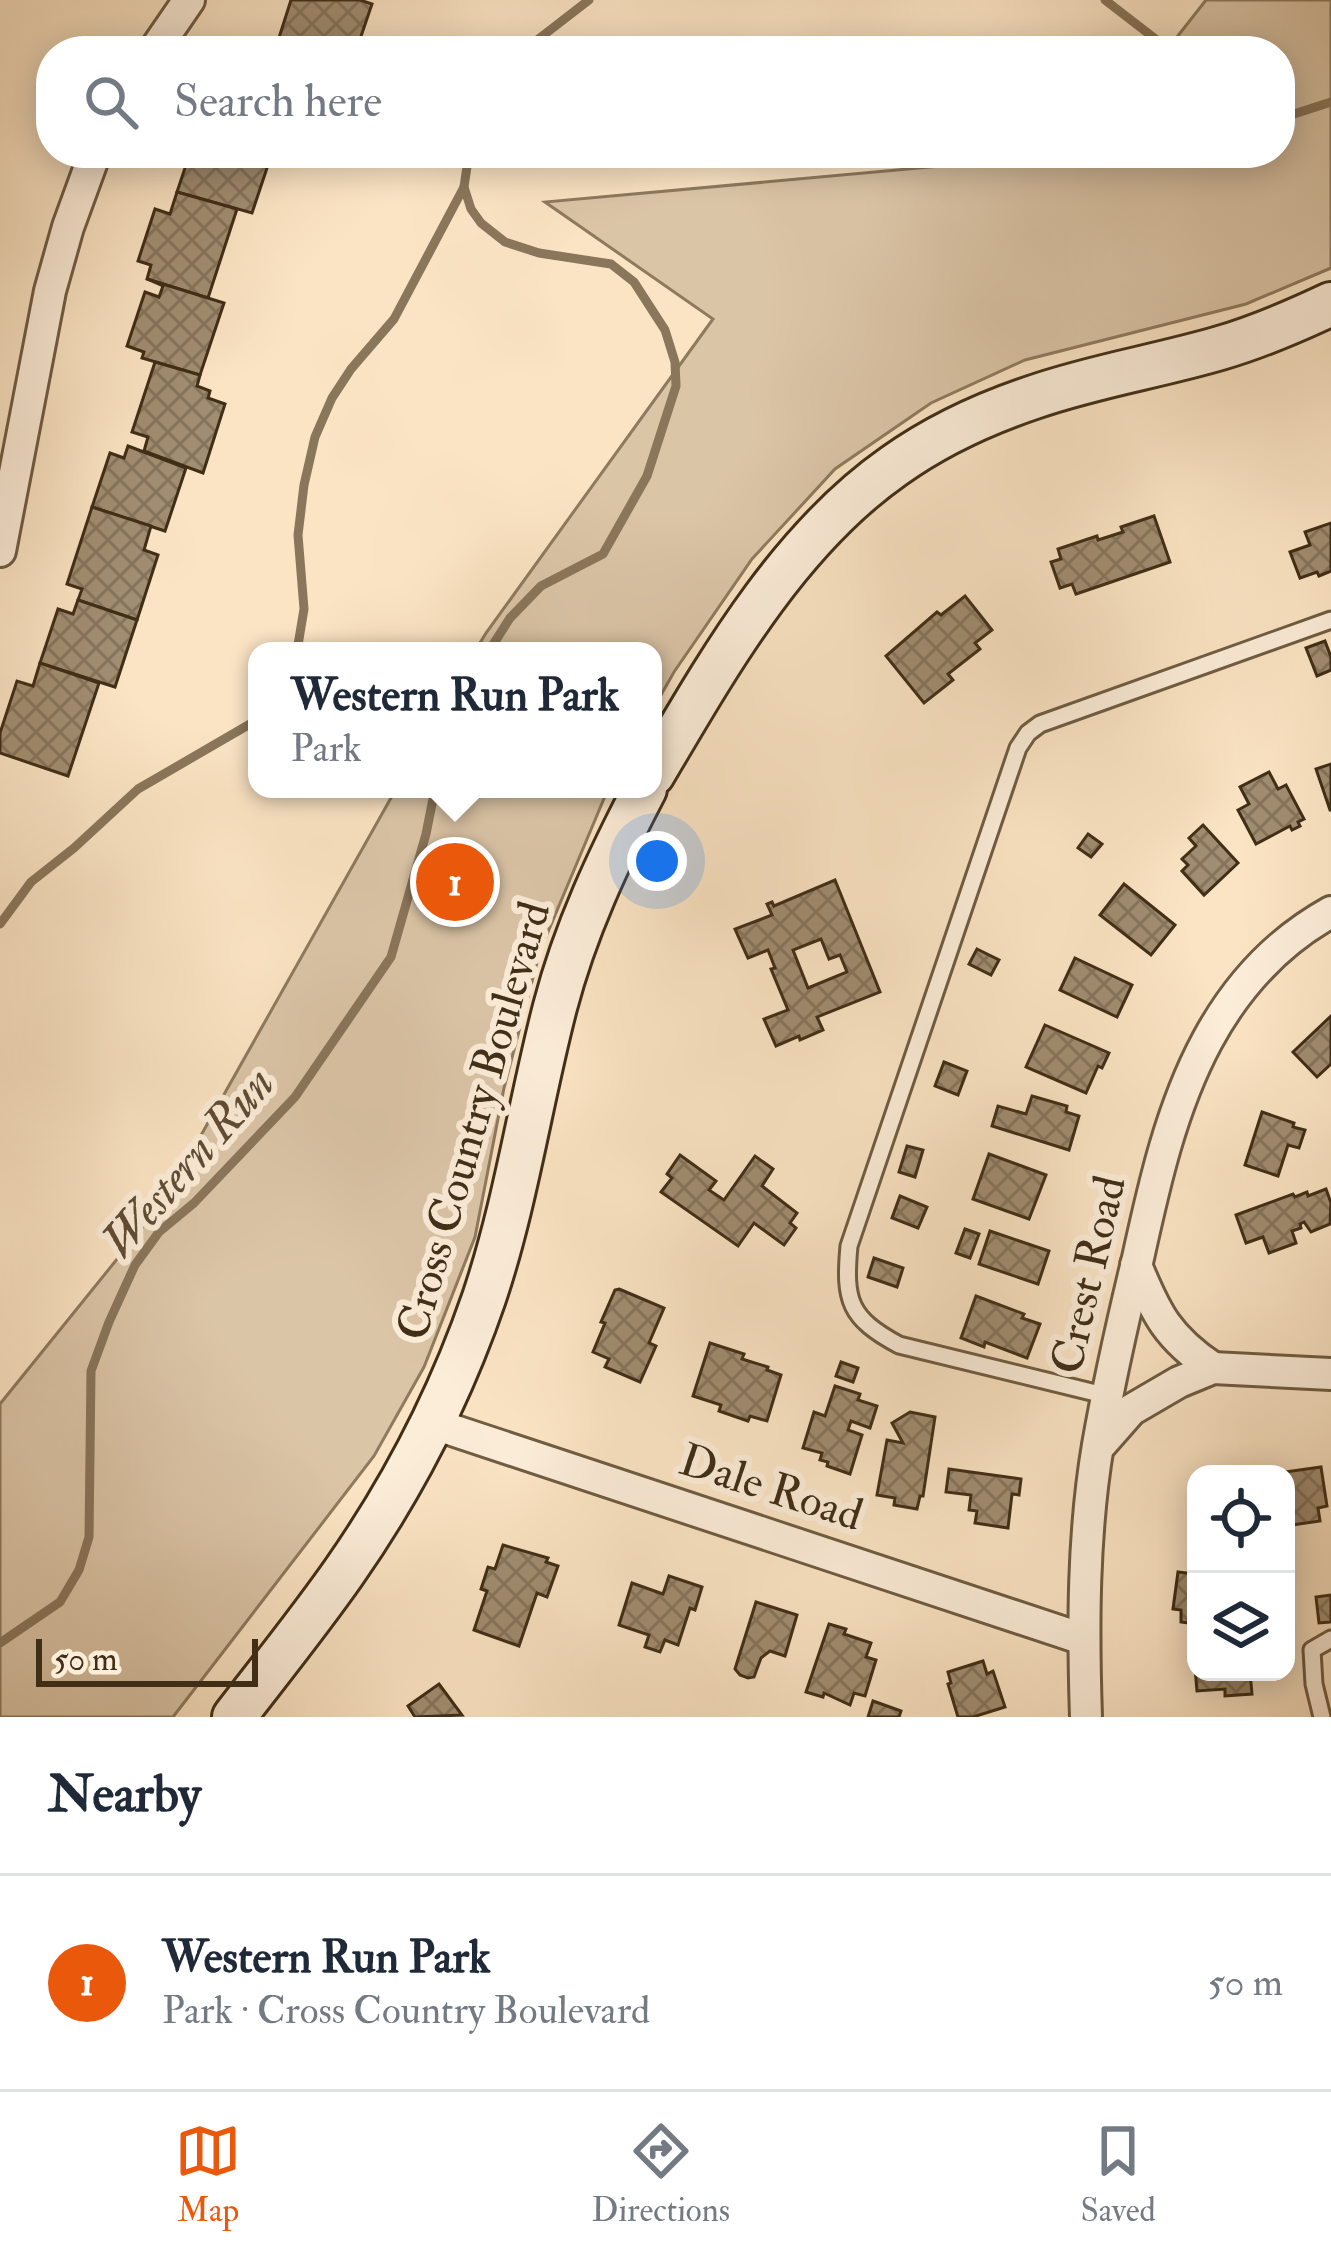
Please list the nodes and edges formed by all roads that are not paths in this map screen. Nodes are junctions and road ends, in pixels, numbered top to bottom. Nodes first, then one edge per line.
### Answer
1 (189, 0) edge
2 (164, 36) edge
3 (90, 168) edge
4 (1331, 304) edge
5 (0, 551) edge
6 (1331, 620) edge
7 (662, 759) edge
8 (640, 798) edge
9 (1331, 912) edge
10 (1136, 1265) junction
11 (1213, 1368) junction
12 (1331, 1374) edge
13 (1108, 1396) junction
14 (431, 1423) junction
15 (1098, 1447) junction
16 (1083, 1639) junction
17 (1331, 1639) edge
18 (234, 1717) edge
19 (1086, 1717) edge
20 (1322, 1717) edge

1 - 2 street
3 - 5 street
4 - 7 main road
6 - 13 lane
8 - 14 main road, Cross Country Boulevard
9 - 10 street, Crest Road
10 - 11 street
10 - 13 street, Crest Road
11 - 12 street
11 - 15 street
13 - 15 street, Crest Road
14 - 16 street, Dale Road
14 - 18 main road, Cross Country Boulevard
15 - 16 street, Crest Road
16 - 19 street, Crest Road
17 - 20 lane

